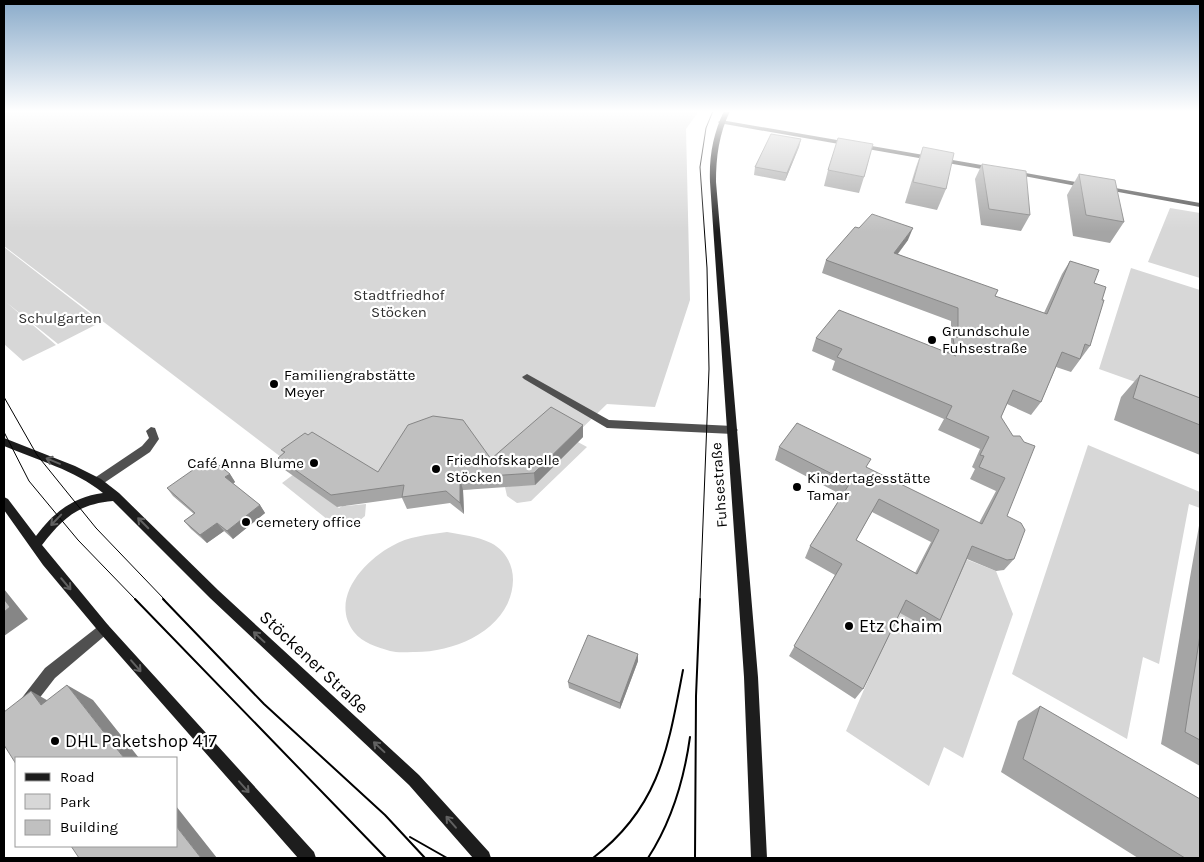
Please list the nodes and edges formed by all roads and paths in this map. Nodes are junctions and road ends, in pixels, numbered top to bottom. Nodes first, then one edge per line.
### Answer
1 (713, 151) edge
2 (891, 151) edge
3 (1000, 170) edge
4 (1010, 172) edge
5 (1200, 205) edge
6 (526, 377) dead end
7 (733, 430) junction
8 (152, 431) dead end
9 (4, 442) edge
10 (97, 482) junction
11 (115, 496) junction
12 (4, 502) edge
13 (36, 545) junction
14 (104, 629) junction
15 (15, 718) edge
16 (308, 858) edge
17 (483, 858) edge
18 (759, 858) edge

1 - 7 street, Fuhsestraße
2 - 3 street
4 - 5 street
6 - 7 street
7 - 18 street, Fuhsestraße
8 - 10 street
10 -> 9 street, Stöckener Straße
10 - 11 street, Stöckener Straße
11 -> 13 street
17 -> 11 street, Stöckener Straße
12 - 13 street
13 -> 14 street
14 - 15 street
14 -> 16 street

